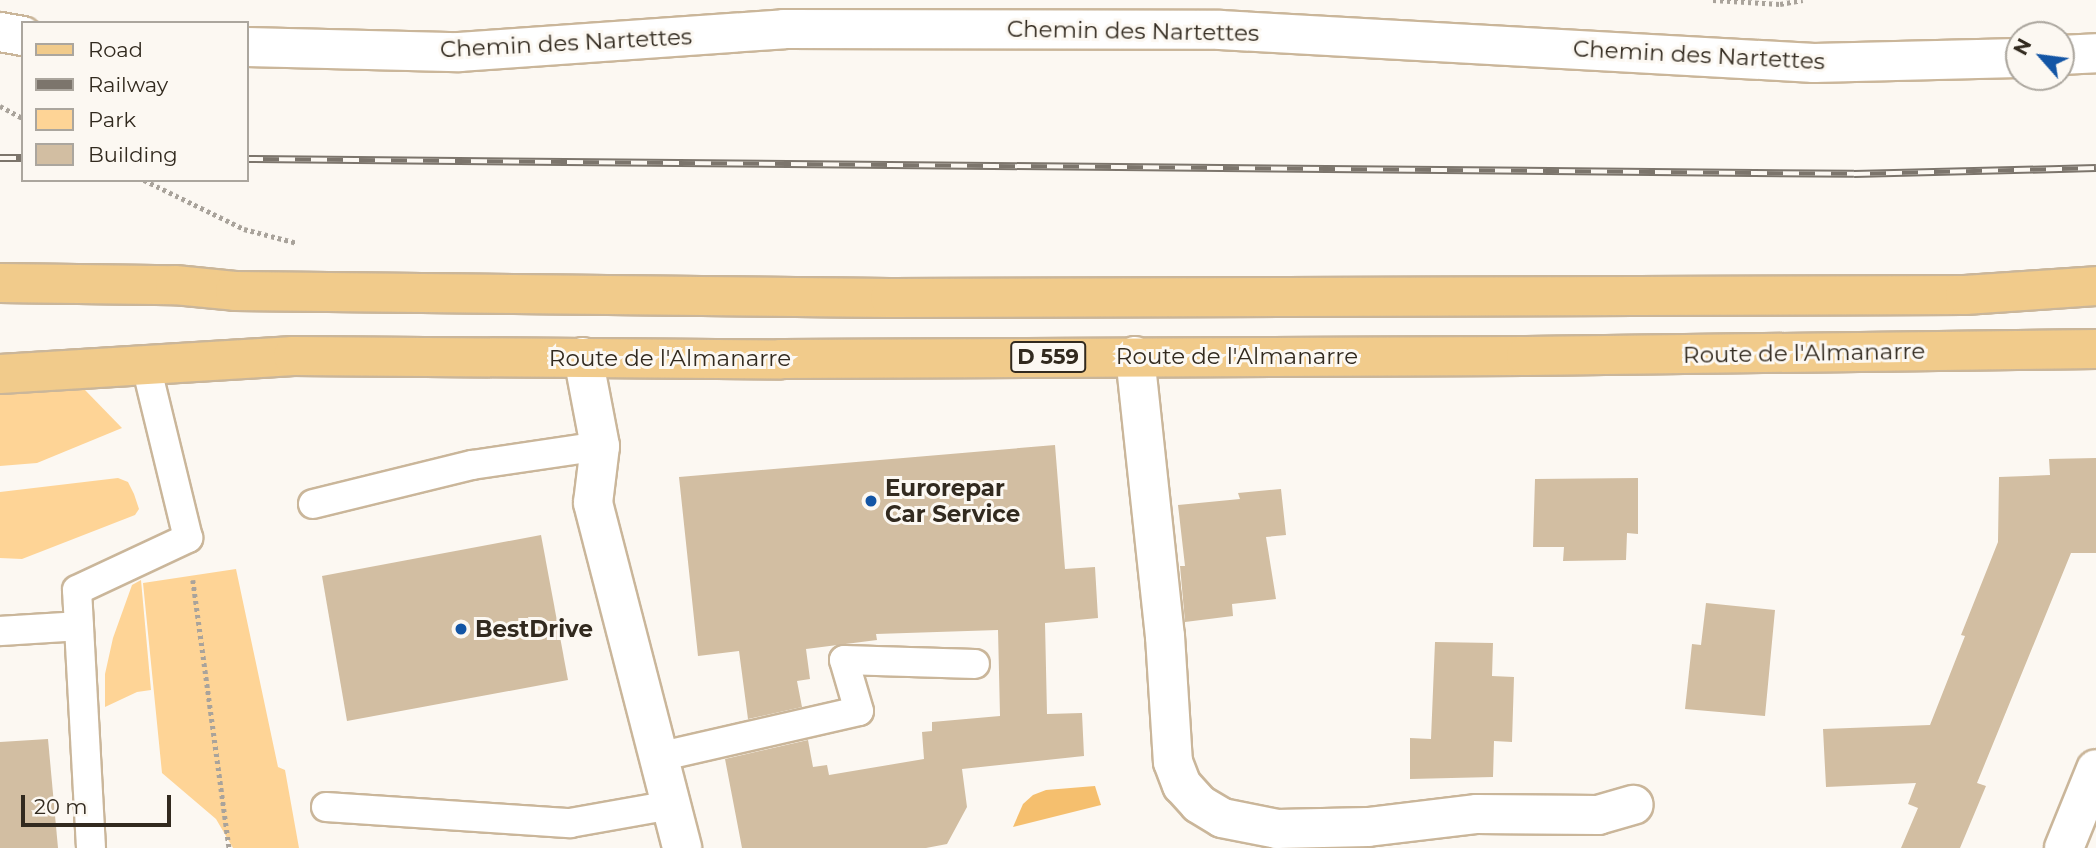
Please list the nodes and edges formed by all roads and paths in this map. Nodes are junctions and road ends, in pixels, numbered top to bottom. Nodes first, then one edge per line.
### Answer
1 (1713, 0) edge
2 (1803, 0) edge
3 (0, 32) edge
4 (21, 36) edge
5 (248, 47) edge
6 (2096, 53) edge
7 (2075, 54) edge
8 (2005, 58) edge
9 (0, 106) edge
10 (21, 117) edge
11 (0, 283) edge
12 (2096, 286) edge
13 (2096, 349) edge
14 (1135, 356) junction
15 (583, 357) junction
16 (146, 366) junction
17 (0, 374) edge
18 (600, 446) junction
19 (313, 504) dead end
20 (188, 538) junction
21 (79, 626) junction
22 (0, 631) edge
23 (975, 664) dead end
24 (658, 757) junction
25 (2096, 769) edge
26 (671, 805) junction
27 (1634, 805) dead end
28 (326, 807) dead end
29 (91, 848) edge
30 (229, 848) edge
31 (682, 848) edge
32 (2064, 848) edge

1 - 2 path
3 - 4 street
5 - 8 street, Chemin des Nartettes
6 - 7 street
9 - 10 path
11 - 12 main road
13 - 14 main road, Route de l'Almanarre / D 559
14 - 15 main road, Route de l'Almanarre / D 559
14 - 27 street
15 - 16 main road, Route de l'Almanarre / D 559
15 - 18 street
16 - 17 main road, Route de l'Almanarre / D 559
16 - 20 lane
18 - 19 lane
18 - 24 street
20 - 21 lane
20 - 30 path
21 - 22 lane
21 - 29 lane
23 - 24 lane
24 - 26 street
25 - 32 street
26 - 28 lane
26 - 31 street

